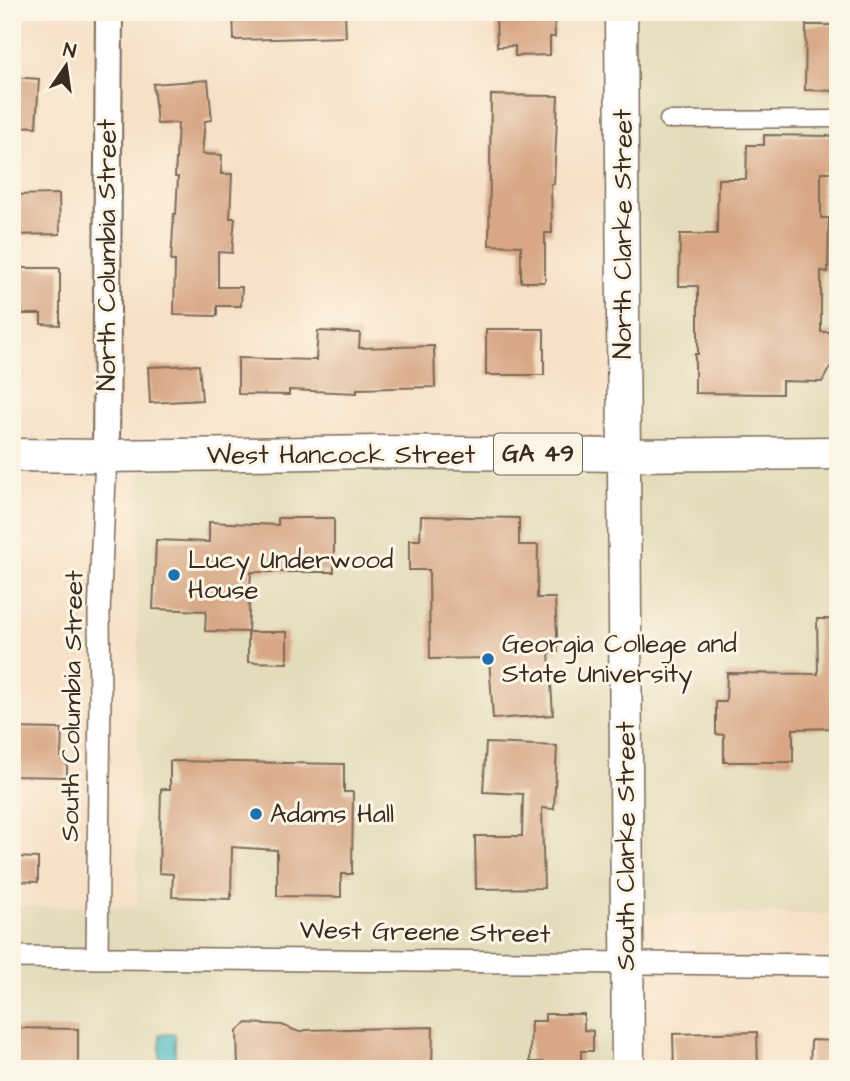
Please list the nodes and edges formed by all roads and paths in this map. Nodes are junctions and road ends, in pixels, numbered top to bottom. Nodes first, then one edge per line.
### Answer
1 (109, 12) edge
2 (621, 12) edge
3 (838, 119) edge
4 (668, 120) dead end
5 (838, 453) edge
6 (12, 455) edge
7 (625, 455) junction
8 (106, 456) junction
9 (12, 957) edge
10 (97, 957) junction
11 (627, 963) junction
12 (838, 965) edge
13 (628, 1069) edge

1 - 8 street, North Columbia Street
2 - 7 main road, North Clarke Street
3 - 4 street
5 - 7 main road, West Hancock Street / GA 49
6 - 8 main road, West Hancock Street / GA 49
7 - 8 main road, West Hancock Street / GA 49
7 - 11 main road, South Clarke Street
8 - 10 street, South Columbia Street
9 - 10 street, West Greene Street
10 - 11 street, West Greene Street
11 - 12 street, West Greene Street
11 - 13 main road, South Clarke Street

